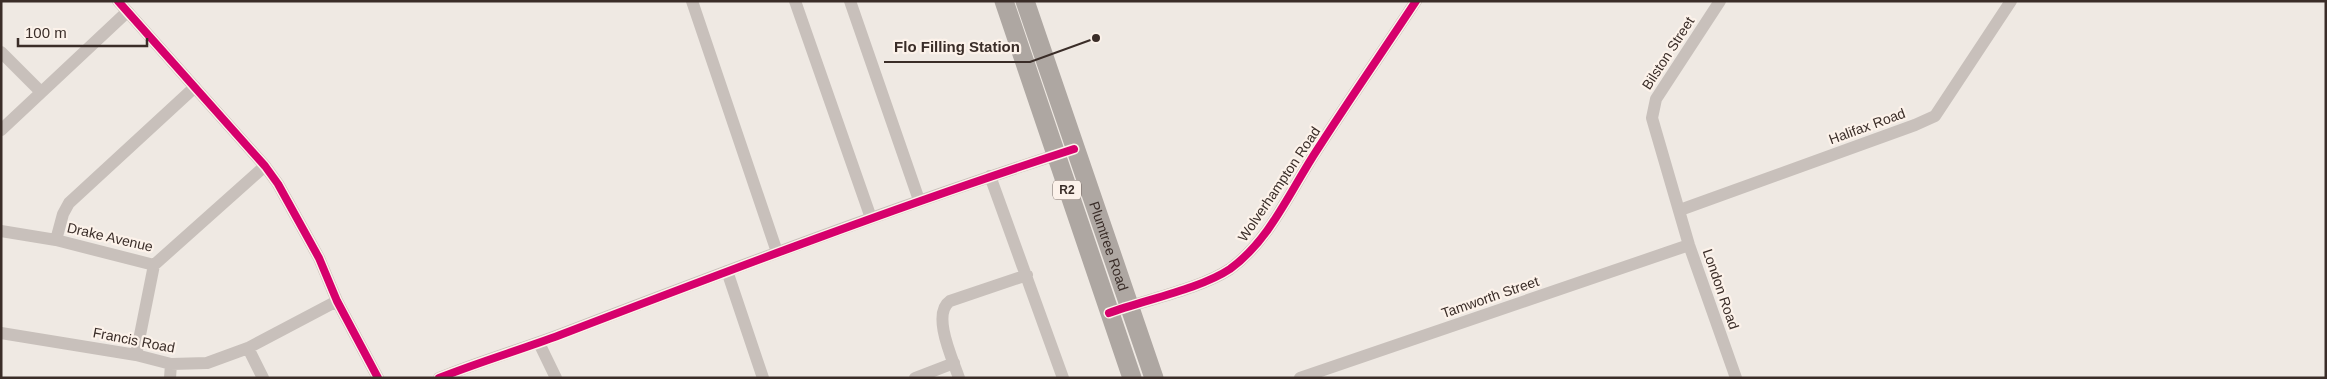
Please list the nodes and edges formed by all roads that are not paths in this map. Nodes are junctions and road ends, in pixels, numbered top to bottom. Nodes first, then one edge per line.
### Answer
1 (118, 1) edge
2 (692, 1) edge
3 (795, 1) edge
4 (850, 1) edge
5 (1004, 1) edge
6 (1025, 1) edge
7 (1416, 1) edge
8 (1720, 1) edge
9 (2011, 1) edge
10 (128, 12) junction
11 (1, 52) edge
12 (195, 87) junction
13 (40, 92) junction
14 (1, 130) edge
15 (1074, 149) junction
16 (1055, 155) junction
17 (265, 166) junction
18 (990, 176) junction
19 (919, 200) junction
20 (1680, 210) junction
21 (871, 218) junction
22 (1, 231) edge
23 (56, 240) junction
24 (1689, 245) junction
25 (777, 252) junction
26 (154, 265) junction
27 (727, 271) junction
28 (1027, 275) junction
29 (337, 301) junction
30 (1128, 306) junction
31 (1109, 314) junction
32 (1, 333) edge
33 (539, 343) junction
34 (248, 348) junction
35 (136, 355) junction
36 (954, 363) junction
37 (171, 364) junction
38 (170, 378) edge
39 (263, 378) edge
40 (378, 378) edge
41 (439, 378) edge
42 (556, 378) edge
43 (763, 378) edge
44 (915, 378) edge
45 (959, 378) edge
46 (1063, 378) edge
47 (1132, 378) edge
48 (1154, 378) edge
49 (1300, 378) edge
50 (1736, 378) edge

1 - 10 street
2 - 25 street
3 - 21 street
4 - 19 street
5 - 16 highway, Plumtree Road / R2
6 - 15 highway, Plumtree Road / R2
7 - 30 street, Wolverhampton Road
8 - 20 street, Bilston Street
9 - 20 street, Halifax Road
10 - 12 street
10 - 13 street
11 - 13 street
12 - 17 street
12 - 23 street
13 - 14 street
15 - 16 street
15 - 30 highway, Plumtree Road / R2
16 - 18 street
16 - 31 highway, Plumtree Road / R2
17 - 26 street, Drake Avenue
17 - 29 street
18 - 19 street
18 - 28 street
19 - 21 street
20 - 24 street, London Road
21 - 25 street
22 - 23 street, Drake Avenue
23 - 26 street, Drake Avenue
24 - 49 street, Tamworth Street
24 - 50 street, London Road
25 - 27 street
26 - 35 street
27 - 33 street
27 - 43 street
28 - 36 street
28 - 46 street
29 - 34 street, Francis Road
29 - 40 street
30 - 31 street, Wolverhampton Road
30 - 48 highway, Plumtree Road / R2
31 - 47 highway, Plumtree Road / R2
32 - 35 street, Francis Road
33 - 41 street
33 - 42 street
34 - 37 street, Francis Road
34 - 39 street
35 - 37 street, Francis Road
36 - 44 street
36 - 45 street
37 - 38 street

